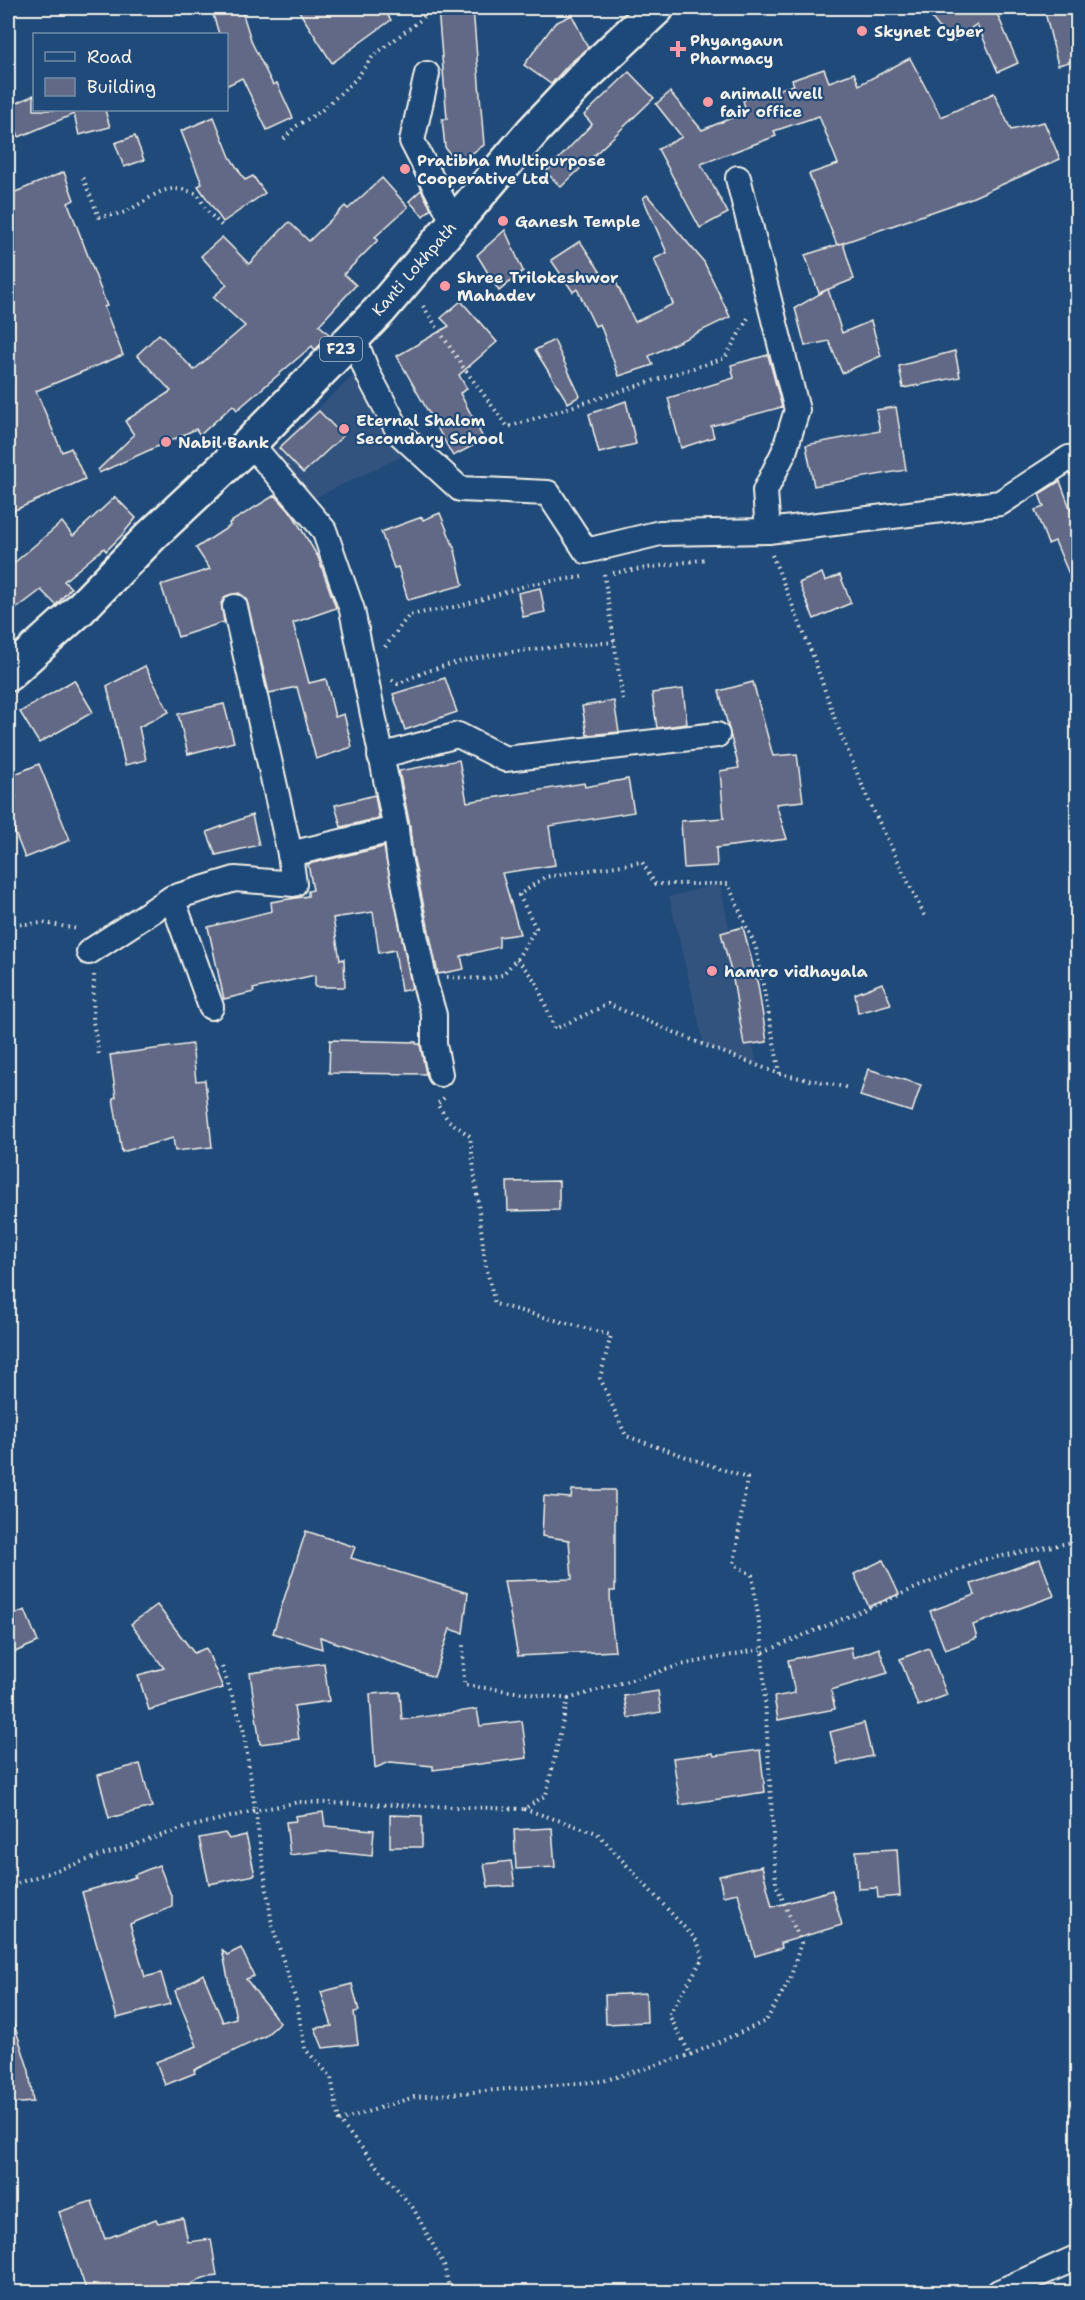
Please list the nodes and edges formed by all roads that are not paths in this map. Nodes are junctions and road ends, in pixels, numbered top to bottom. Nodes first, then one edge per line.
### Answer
1 (657, 8) edge
2 (427, 74) dead end
3 (738, 178) dead end
4 (454, 223) junction
5 (353, 336) junction
6 (250, 443) junction
7 (1077, 464) edge
8 (768, 531) junction
9 (235, 607) dead end
10 (8, 674) edge
11 (717, 735) dead end
12 (380, 756) junction
13 (396, 829) junction
14 (290, 854) junction
15 (172, 898) junction
16 (90, 952) dead end
17 (211, 1007) dead end
18 (440, 1074) road end
19 (1077, 2257) edge
20 (999, 2292) edge

1 - 4 main road, Kanti Lokhpath / F23
2 - 4 street
3 - 8 street
4 - 5 main road, Kanti Lokhpath / F23
5 - 6 main road, Kanti Lokhpath / F23
5 - 8 street
6 - 10 main road, Kanti Lokhpath / F23
6 - 12 street
7 - 8 street
9 - 14 street
11 - 12 street
12 - 13 street
13 - 14 street
13 - 18 street
14 - 15 street
15 - 16 street
15 - 17 street
19 - 20 street

